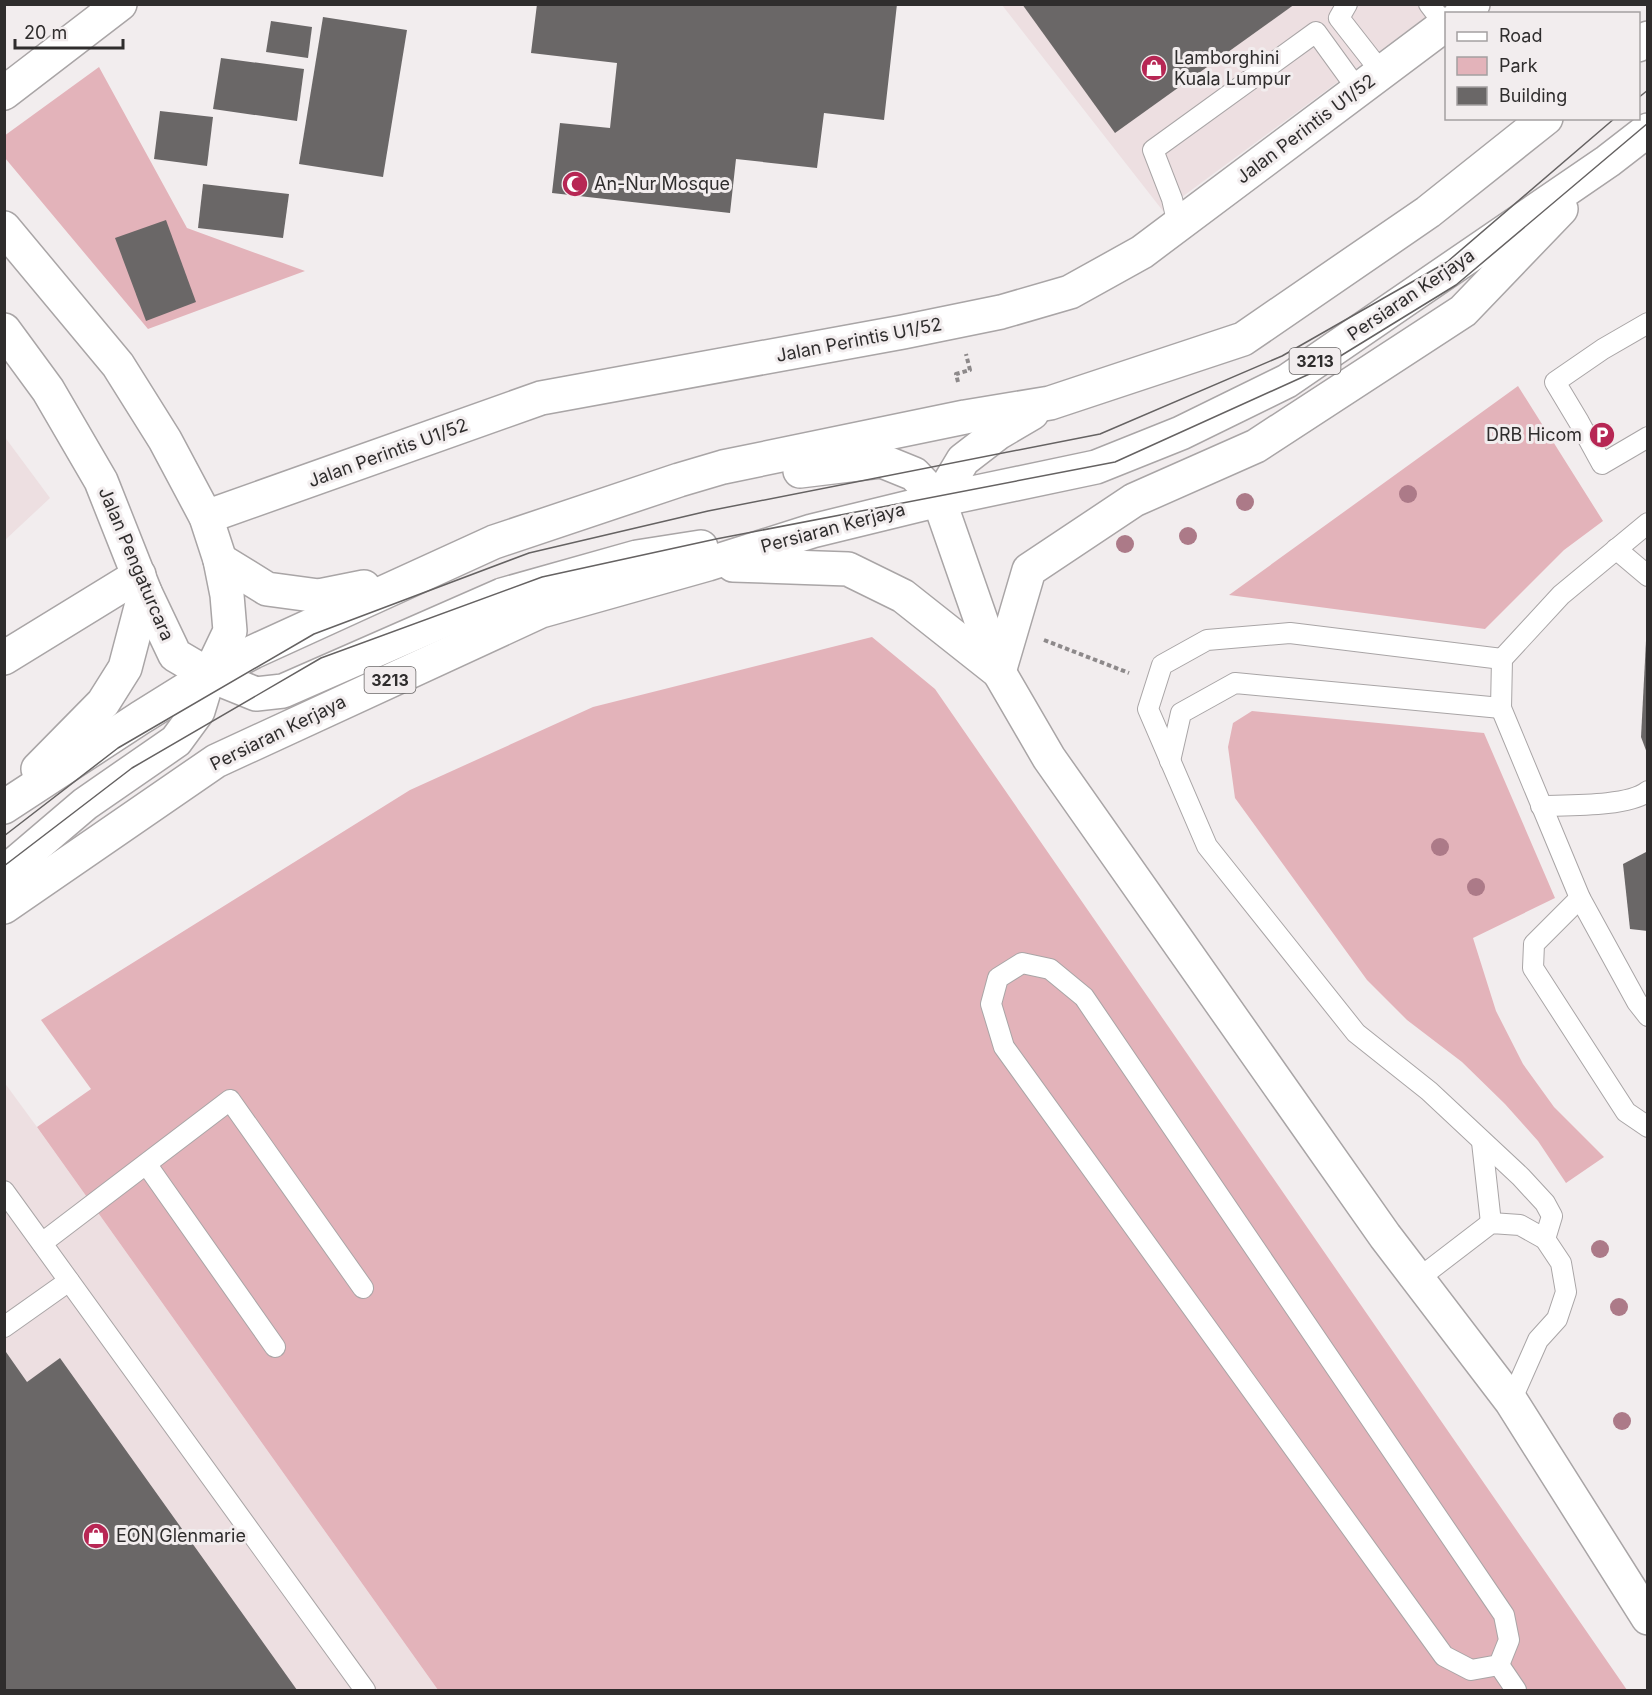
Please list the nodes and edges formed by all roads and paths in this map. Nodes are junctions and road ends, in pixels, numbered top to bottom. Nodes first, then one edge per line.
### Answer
1 (120, 4) edge
2 (1347, 4) edge
3 (1473, 4) edge
4 (1456, 12) edge
5 (1445, 17) edge
6 (1370, 81) junction
7 (4, 93) edge
8 (1543, 120) edge
9 (1647, 130) edge
10 (1608, 161) junction
11 (1178, 225) junction
12 (4, 228) edge
13 (958, 321) junction
14 (1647, 323) edge
15 (4, 330) edge
16 (1050, 402) junction
17 (965, 417) junction
18 (1647, 436) edge
19 (679, 480) junction
20 (939, 500) junction
21 (206, 517) junction
22 (1647, 523) edge
23 (812, 531) junction
24 (1616, 549) junction
25 (220, 560) junction
26 (708, 564) junction
27 (427, 573) junction
28 (1647, 576) edge
29 (142, 583) junction
30 (1035, 637) dead end
31 (4, 658) edge
32 (1502, 659) junction
33 (999, 672) junction
34 (209, 675) junction
35 (1156, 684) junction
36 (1501, 708) junction
37 (1170, 761) junction
38 (1647, 791) edge
39 (4, 802) edge
40 (4, 807) edge
41 (1542, 807) junction
42 (12, 891) edge
43 (1580, 898) junction
44 (4, 921) edge
45 (1647, 1016) edge
46 (1647, 1127) edge
47 (1482, 1142) junction
48 (147, 1165) junction
49 (4, 1191) edge
50 (1491, 1223) junction
51 (1545, 1239) junction
52 (42, 1243) junction
53 (1418, 1279) junction
54 (69, 1281) junction
55 (363, 1288) dead end
56 (4, 1327) edge
57 (275, 1347) dead end
58 (1511, 1401) junction
59 (1647, 1618) edge
60 (1499, 1665) junction
61 (365, 1690) edge
62 (1512, 1690) edge

1 - 7 main road
2 - 6 lane
3 - 4 main road, Jalan Perintis U1/52
5 - 6 main road, Jalan Perintis U1/52
6 - 11 main road, Jalan Perintis U1/52
6 - 11 lane
8 - 16 main road
9 - 10 main road, Persiaran Kerjaya / 3213
10 - 20 main road, Persiaran Kerjaya / 3213
10 - 33 main road
11 - 13 main road, Jalan Perintis U1/52
12 - 21 main road
13 - 17 path
13 - 21 main road, Jalan Perintis U1/52
14 - 18 lane
15 - 29 main road, Jalan Pengaturcara
16 - 17 main road
16 - 20 main road
17 - 19 main road
19 - 20 main road
19 - 27 main road
20 - 23 main road, Persiaran Kerjaya / 3213
20 - 33 main road
21 - 25 main road
22 - 24 lane
23 - 26 main road, Persiaran Kerjaya / 3213
23 - 34 main road, Jalan Pengaturcara
24 - 28 lane
24 - 32 lane
25 - 27 main road
25 - 34 main road
26 - 33 main road
26 - 42 main road, Persiaran Kerjaya / 3213
27 - 34 main road
29 - 31 main road
29 - 34 main road, Jalan Pengaturcara
29 - 39 main road
30 - 35 path
32 - 35 lane
32 - 36 lane
33 - 53 main road
34 - 40 main road
34 - 42 main road
35 - 37 lane
36 - 37 lane
36 - 41 lane
37 - 47 lane
38 - 41 lane
41 - 43 lane
42 - 44 lane
43 - 45 lane
43 - 46 lane
47 - 50 lane
47 - 51 lane
48 - 52 lane
48 - 55 lane
48 - 57 lane
49 - 52 lane
50 - 51 lane
50 - 53 lane
51 - 58 lane
52 - 54 lane
53 - 58 main road
54 - 56 lane
54 - 61 lane
58 - 59 main road
60 - 60 lane
60 - 62 lane

